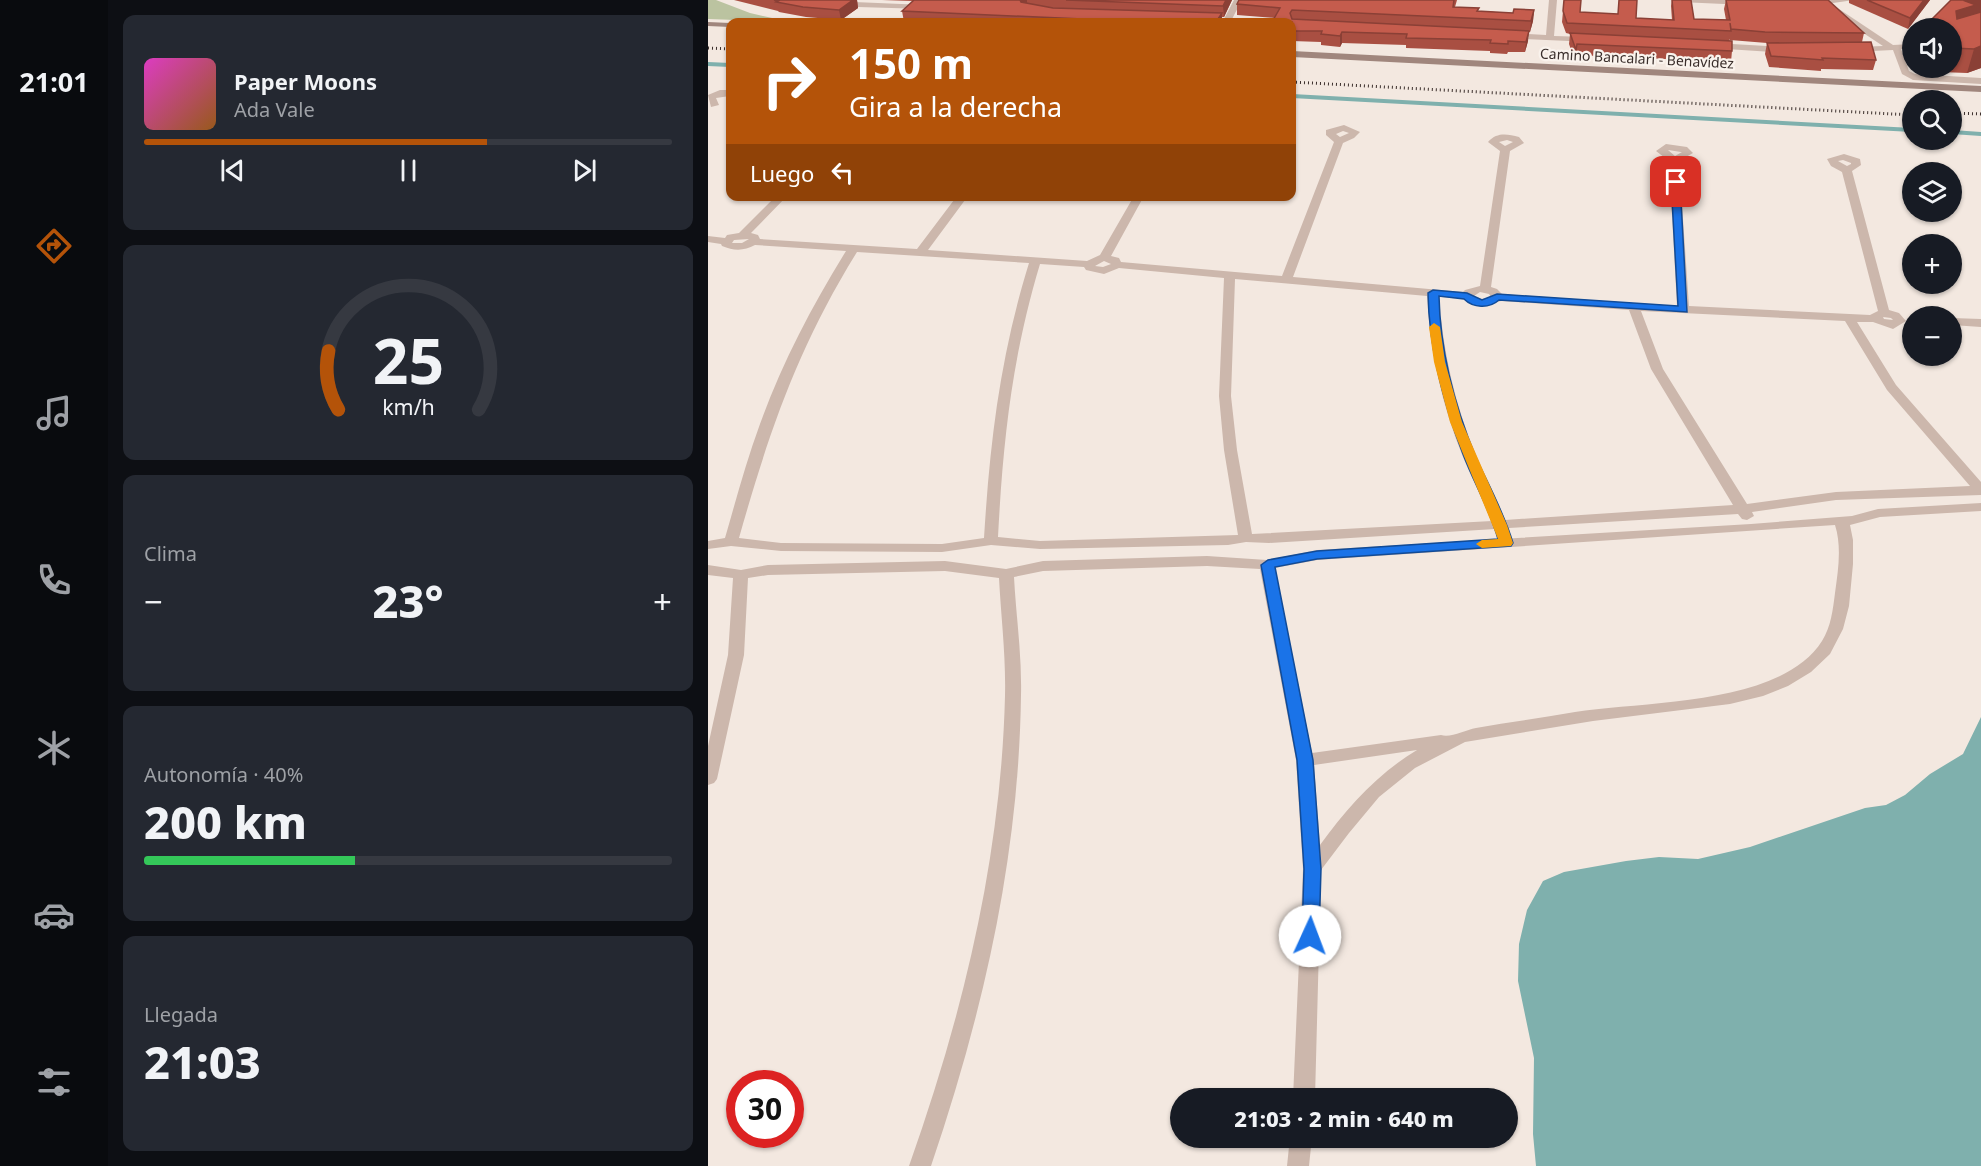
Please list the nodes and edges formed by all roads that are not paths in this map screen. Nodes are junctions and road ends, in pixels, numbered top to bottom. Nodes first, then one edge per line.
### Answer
1 (811, 0) edge
2 (1238, 0) edge
3 (1553, 0) edge
4 (1680, 0) edge
5 (1851, 0) edge
6 (1756, 4) edge
7 (1826, 4) junction
8 (1803, 5) edge
9 (940, 8) edge
10 (1229, 18) edge
11 (708, 24) edge
12 (726, 25) edge
13 (1503, 36) edge
14 (1550, 38) junction
15 (1597, 40) edge
16 (1703, 46) edge
17 (1902, 47) edge
18 (1894, 48) junction
19 (1796, 50) edge
20 (1843, 51) edge
21 (1296, 54) edge
22 (1981, 81) edge
23 (1981, 89) edge
24 (726, 93) edge
25 (726, 101) edge
26 (711, 107) edge
27 (1339, 141) dead end
28 (1505, 150) dead end
29 (1674, 160) dead end
30 (1847, 170) dead end
31 (778, 201) edge
32 (959, 201) edge
33 (1136, 201) edge
34 (749, 238) junction
35 (708, 239) edge
36 (853, 249) junction
37 (920, 253) junction
38 (1104, 258) junction
39 (1035, 261) junction
40 (1089, 264) junction
41 (1117, 265) junction
42 (1230, 276) junction
43 (1286, 280) junction
44 (1485, 289) junction
45 (1433, 293) junction
46 (1467, 296) junction
47 (1497, 297) junction
48 (1634, 307) junction
49 (1683, 310) junction
50 (1880, 316) junction
51 (1849, 318) junction
52 (1902, 322) edge
53 (1962, 322) edge
54 (1981, 323) edge
55 (1981, 490) edge
56 (1863, 495) junction
57 (1812, 501) junction
58 (1981, 507) edge
59 (1744, 509) junction
60 (1878, 513) junction
61 (1824, 521) junction
62 (1842, 523) junction
63 (1501, 525) junction
64 (1751, 528) junction
65 (1246, 538) junction
66 (1269, 539) junction
67 (1228, 541) junction
68 (731, 542) junction
69 (991, 542) junction
70 (1506, 543) junction
71 (969, 544) junction
72 (1028, 544) junction
73 (764, 545) junction
74 (709, 546) edge
75 (1228, 561) junction
76 (1276, 563) junction
77 (969, 568) junction
78 (708, 570) edge
79 (768, 570) junction
80 (1014, 572) junction
81 (741, 575) junction
82 (1456, 739) junction
83 (1305, 760) junction
84 (708, 778) edge
85 (1312, 869) junction
86 (1304, 1088) edge
87 (1300, 1148) edge
88 (920, 1166) edge
89 (1298, 1166) edge

1 - 9 street
2 - 10 street
3 - 14 street
4 - 6 street
5 - 7 street
7 - 8 street
7 - 18 street
11 - 12 main road
13 - 14 street
14 - 15 street
16 - 19 street
17 - 18 street
18 - 20 street
18 - 22 street
21 - 23 main road, Camino Bancalari - Benavídez
24 - 26 street
25 - 26 street
27 - 43 street
28 - 44 street
29 - 49 street
30 - 50 street
31 - 34 street
32 - 37 street
33 - 38 street
34 - 35 street
34 - 36 street
36 - 37 street
36 - 68 street
37 - 39 street
38 - 40 street
38 - 41 street
39 - 40 street
39 - 69 street
40 - 41 street
41 - 42 street
42 - 43 street
42 - 65 street
43 - 45 street
44 - 46 street
44 - 47 street
45 - 46 street
45 - 63 street
46 - 47 street
47 - 48 street
48 - 49 street
48 - 59 street
49 - 51 street
50 - 51 street
50 - 52 street
51 - 55 street
53 - 54 street
55 - 56 street
56 - 57 street
56 - 60 street
57 - 59 street
57 - 61 street
58 - 60 street
59 - 63 street
59 - 64 street
60 - 62 street
61 - 62 street
61 - 64 street
62 - 82 street
63 - 66 street
63 - 70 street
64 - 70 street
65 - 66 street
65 - 67 street
66 - 76 street
67 - 72 street
67 - 75 street
68 - 73 street
68 - 74 street
69 - 71 street
69 - 72 street
70 - 76 street
71 - 73 street
71 - 77 street
72 - 80 street
73 - 79 street
75 - 76 street
75 - 80 street
76 - 83 street
77 - 79 street
77 - 80 street
78 - 81 street
79 - 81 street
80 - 88 street
81 - 84 street
82 - 83 street
82 - 85 street
83 - 85 street
85 - 86 street
87 - 89 street

